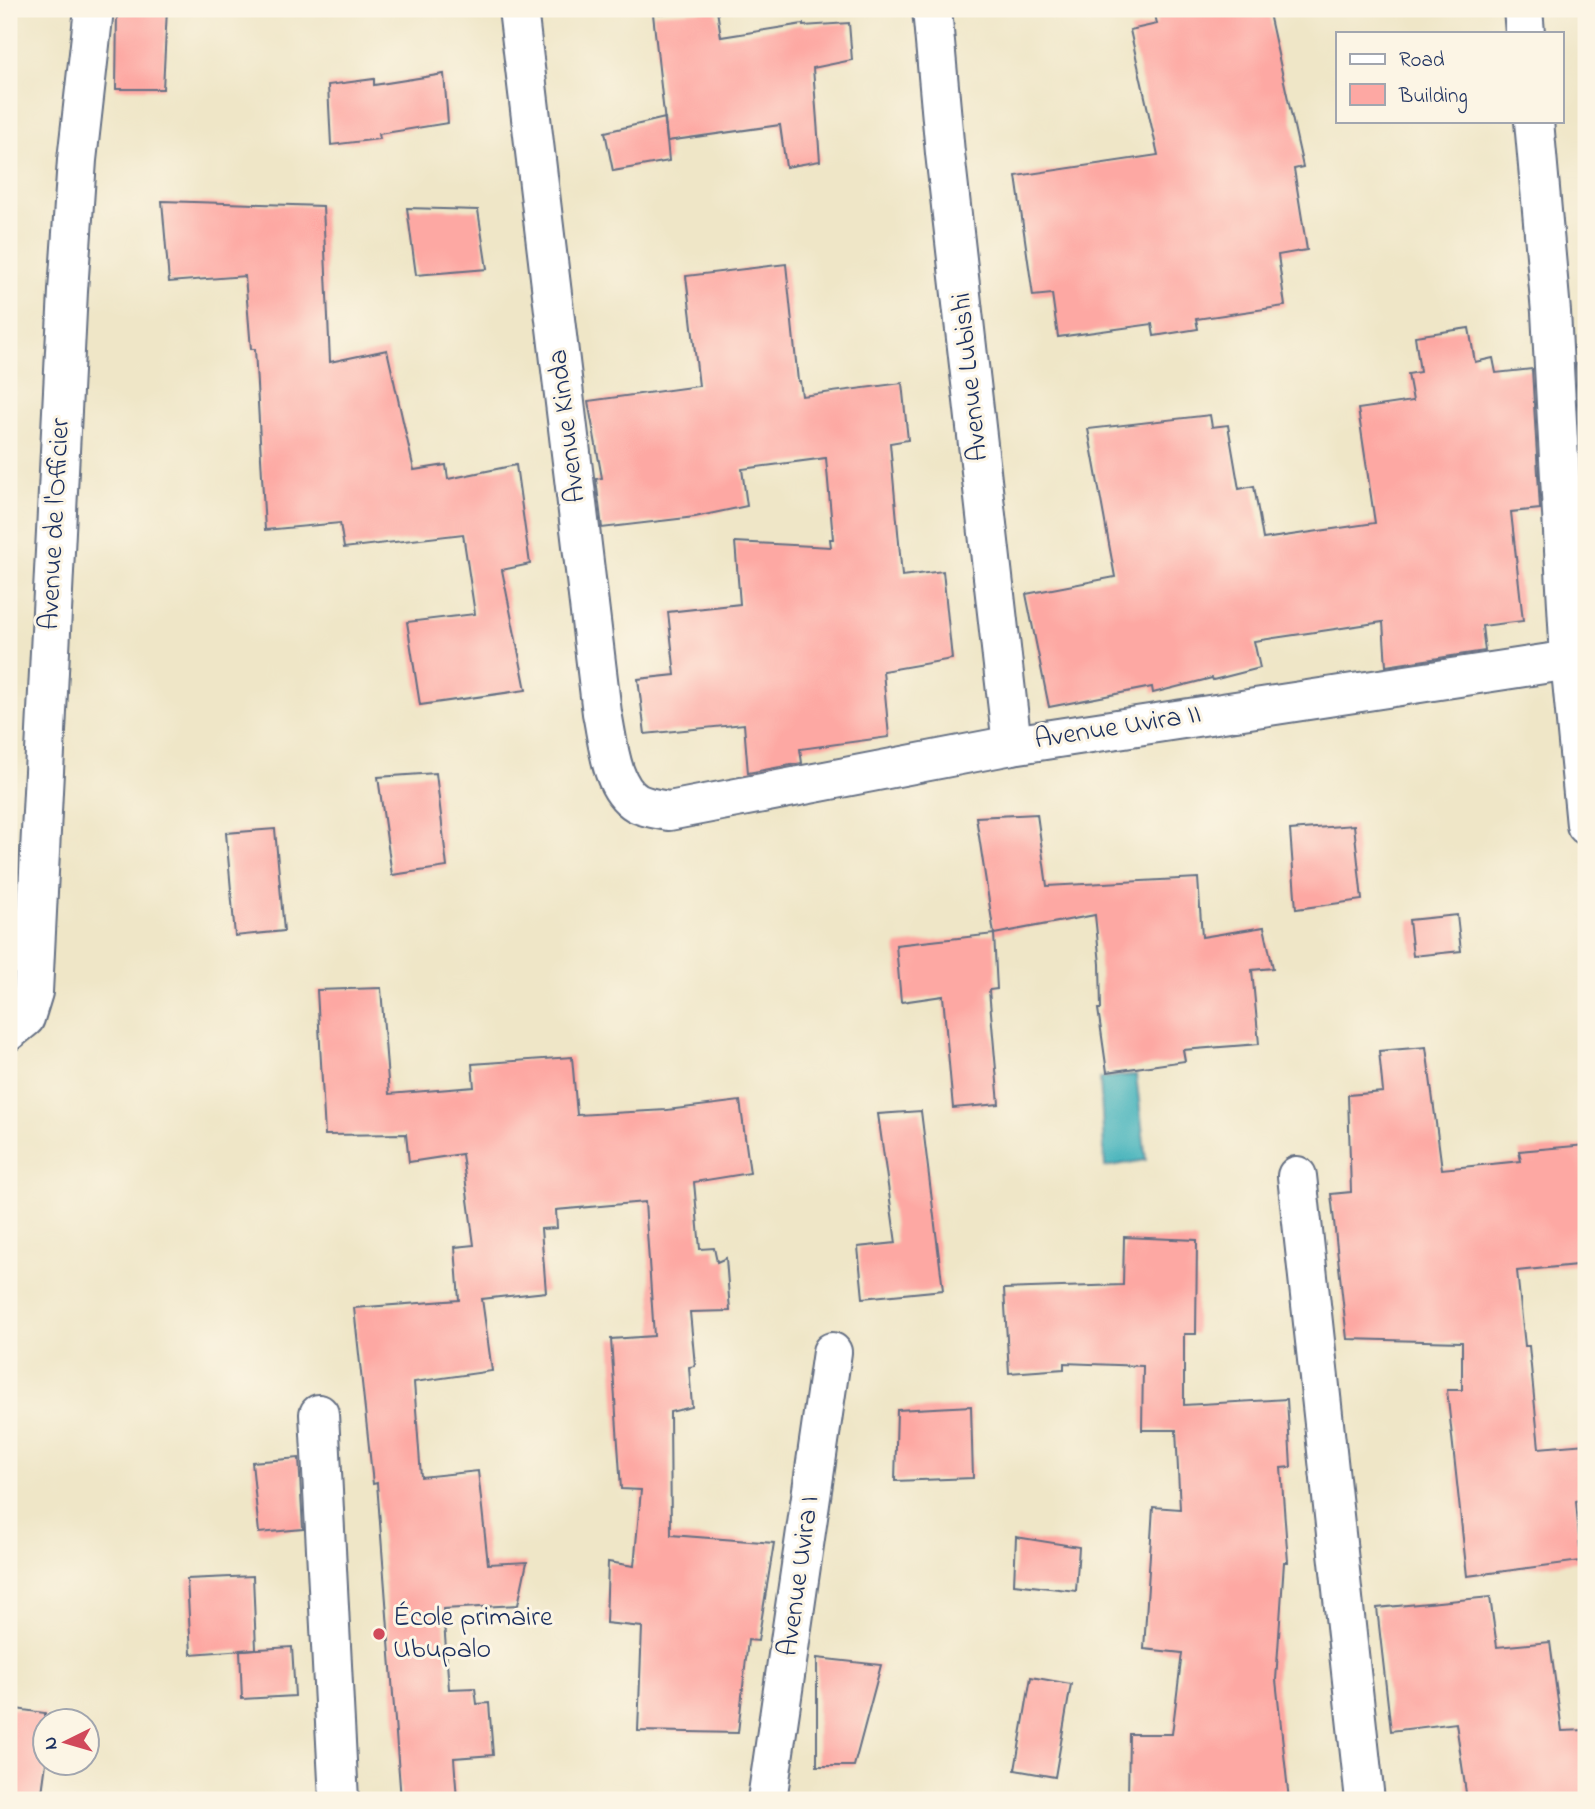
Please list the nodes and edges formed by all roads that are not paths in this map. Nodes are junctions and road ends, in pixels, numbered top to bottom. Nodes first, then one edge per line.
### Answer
1 (94, 9) edge
2 (518, 9) edge
3 (932, 9) edge
4 (1523, 9) edge
5 (1525, 32) edge
6 (1534, 122) edge
7 (1570, 660) junction
8 (1012, 744) junction
9 (669, 811) joint
10 (1586, 825) edge
11 (9, 1031) edge
12 (1297, 1176) dead end
13 (832, 1352) dead end
14 (319, 1414) dead end
15 (339, 1800) edge
16 (767, 1800) edge
17 (1365, 1800) edge

1 - 11 street, Avenue de l'Officier
2 - 9 street, Avenue Kinda
3 - 8 street, Avenue Lubishi
4 - 5 street
6 - 7 street
7 - 8 street, Avenue Uvira II
7 - 10 street
8 - 9 street, Avenue Uvira II
12 - 17 street
13 - 16 street, Avenue Uvira I
14 - 15 street

